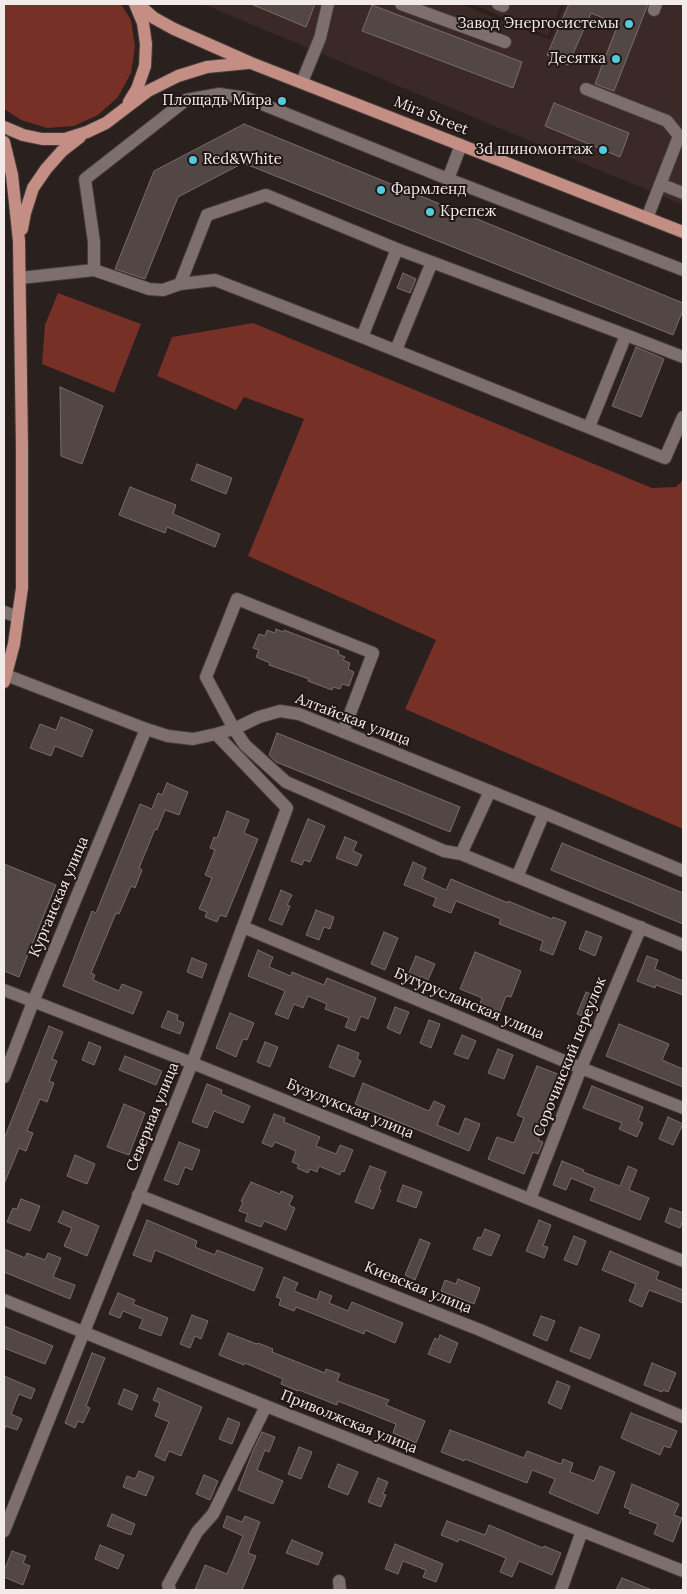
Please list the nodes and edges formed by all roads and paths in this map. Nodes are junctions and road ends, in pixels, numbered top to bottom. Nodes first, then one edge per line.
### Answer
1 (137, 4) edge
2 (328, 4) edge
3 (402, 4) edge
4 (505, 42) dead end
5 (251, 62) junction
6 (302, 82) junction
7 (586, 88) dead end
8 (125, 109) junction
9 (4, 127) edge
10 (88, 132) junction
11 (4, 142) edge
12 (461, 145) junction
13 (448, 179) junction
14 (660, 184) junction
15 (683, 194) edge
16 (647, 218) junction
17 (683, 232) edge
18 (19, 242) junction
19 (397, 249) junction
20 (432, 262) junction
21 (94, 270) junction
22 (683, 270) edge
23 (20, 278) junction
24 (180, 284) junction
25 (626, 335) junction
26 (362, 337) junction
27 (396, 350) junction
28 (683, 357) edge
29 (683, 417) edge
30 (589, 427) junction
31 (4, 612) edge
32 (18, 617) junction
33 (5, 679) edge
34 (234, 728) junction
35 (146, 729) junction
36 (344, 732) junction
37 (216, 734) junction
38 (490, 791) junction
39 (544, 813) junction
40 (461, 854) junction
41 (683, 871) edge
42 (517, 877) junction
43 (243, 927) junction
44 (641, 927) junction
45 (683, 944) edge
46 (4, 990) edge
47 (32, 1002) junction
48 (192, 1063) junction
49 (581, 1068) junction
50 (4, 1078) edge
51 (683, 1108) edge
52 (138, 1195) junction
53 (530, 1199) junction
54 (683, 1261) edge
55 (4, 1300) edge
56 (84, 1333) junction
57 (266, 1406) junction
58 (683, 1416) edge
59 (4, 1531) edge
60 (582, 1531) junction
61 (683, 1571) edge
62 (170, 1590) edge
63 (561, 1590) edge

1 - 5 main road, Mira Street
1 - 8 main road
2 - 6 street
3 - 4 street
5 - 6 main road, Mira Street
5 - 8 main road
6 - 12 main road, Mira Street
7 - 14 street
8 - 10 main road
9 - 10 main road
10 - 18 main road
11 - 18 main road
12 - 13 street
12 - 16 main road, Mira Street
13 - 21 street
13 - 22 street
14 - 15 street
14 - 16 street
16 - 17 main road, Mira Street
18 - 23 main road
19 - 20 street
19 - 24 street
19 - 26 street
20 - 25 street
20 - 27 street
21 - 23 street
21 - 24 street
23 - 32 main road
24 - 26 street
25 - 28 street
25 - 30 street
26 - 27 street
27 - 30 street
29 - 30 street
31 - 32 street
32 - 33 main road
33 - 35 street, Алтайская улица
34 - 36 street, Алтайская улица
34 - 36 street
34 - 37 street, Алтайская улица
34 - 40 street
35 - 37 street, Алтайская улица
35 - 47 street, Курганская улица
36 - 38 street, Алтайская улица
37 - 43 street, Северная улица
38 - 39 street, Алтайская улица
38 - 40 street
39 - 41 street, Алтайская улица
39 - 42 street
40 - 42 street
42 - 44 street
43 - 48 street, Северная улица
43 - 49 street, Бугурусланская улица
44 - 45 street
44 - 49 street, Сорочинский переулок
46 - 47 street, Бузулукская улица
47 - 48 street, Бузулукская улица
47 - 50 street, Курганская улица
48 - 52 street, Северная улица
48 - 53 street, Бузулукская улица
49 - 51 street, Бугурусланская улица
49 - 53 street, Сорочинский переулок
52 - 56 street, Северная улица
52 - 58 street, Киевская улица
53 - 54 street, Бузулукская улица
55 - 56 street, Приволжская улица
56 - 57 street, Приволжская улица
56 - 59 street, Северная улица
57 - 60 street, Приволжская улица
57 - 62 street
60 - 61 street, Приволжская улица
60 - 63 street

